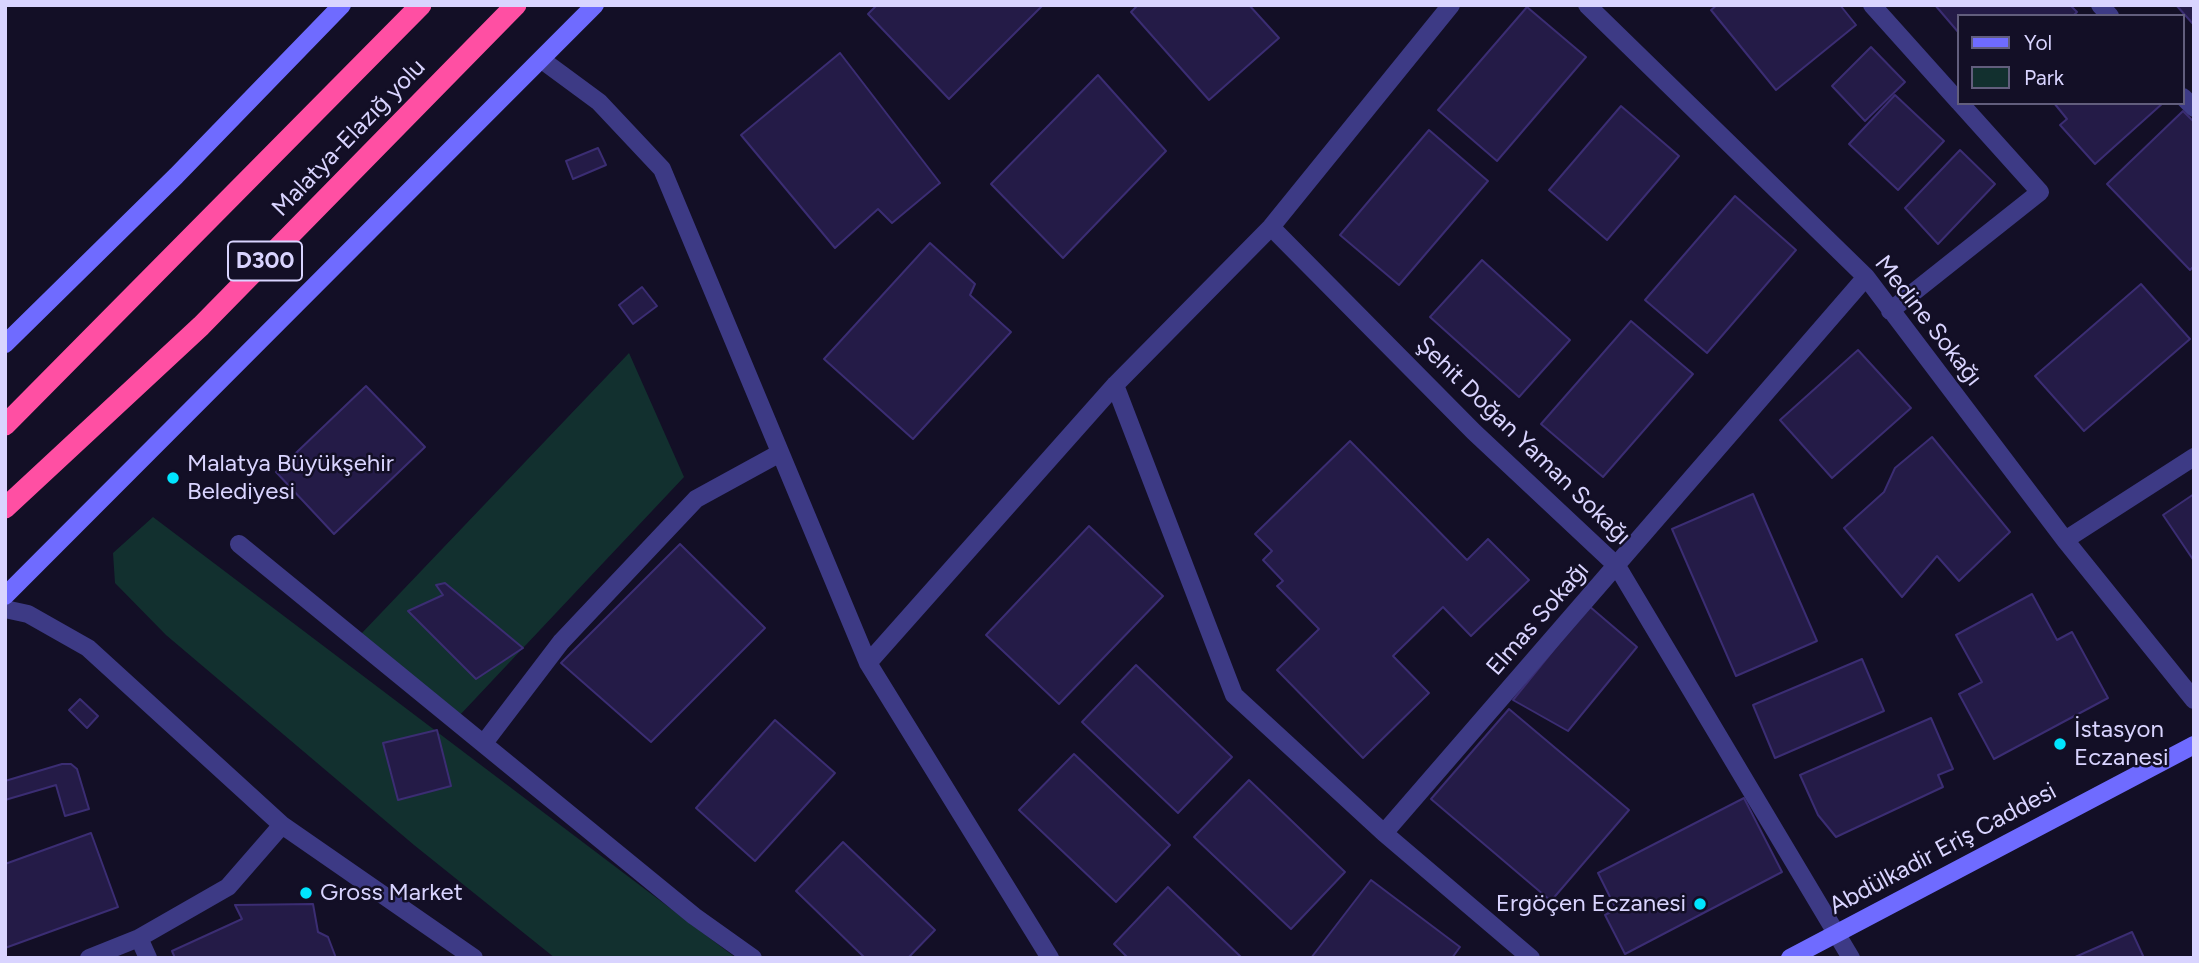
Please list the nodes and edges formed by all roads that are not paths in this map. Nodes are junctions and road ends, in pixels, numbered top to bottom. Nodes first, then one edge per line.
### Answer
1 (342, 5) edge
2 (421, 5) edge
3 (516, 5) edge
4 (595, 5) edge
5 (1451, 5) edge
6 (1587, 5) edge
7 (1872, 5) edge
8 (542, 61) junction
9 (1958, 101) edge
10 (1962, 105) edge
11 (1271, 227) junction
12 (1866, 277) junction
13 (1890, 311) junction
14 (5, 344) edge
15 (1115, 385) junction
16 (8, 423) edge
17 (780, 453) junction
18 (2194, 457) edge
19 (5, 508) edge
20 (2065, 540) junction
21 (239, 544) dead end
22 (1617, 566) junction
23 (5, 596) edge
24 (5, 609) edge
25 (868, 663) junction
26 (2194, 700) edge
27 (484, 743) junction
28 (2194, 745) edge
29 (282, 824) junction
30 (1384, 833) junction
31 (1837, 933) junction
32 (139, 938) junction
33 (89, 958) edge
34 (148, 958) edge
35 (474, 958) edge
36 (753, 958) edge
37 (1050, 958) edge
38 (1531, 958) edge
39 (1790, 958) edge
40 (1851, 958) edge

1 - 14 main road
2 - 16 highway, Malatya-Elazığ yolu / D300
3 - 19 highway, Malatya-Elazığ yolu / D300
4 - 8 main road
5 - 11 street
6 - 12 street, Medine Sokağı
7 - 9 street
8 - 17 street
8 - 23 main road
10 - 13 street
11 - 15 street
11 - 22 street, Şehit Doğan Yaman Sokağı
12 - 13 street, Medine Sokağı
12 - 22 street, Elmas Sokağı
13 - 20 street, Medine Sokağı
15 - 25 street
15 - 30 street
17 - 25 street
17 - 27 street
18 - 20 street
20 - 26 street, Medine Sokağı
21 - 27 street
22 - 30 street, Elmas Sokağı
22 - 31 street, Şehit Doğan Yaman Sokağı
24 - 29 street
25 - 37 street
27 - 36 street
28 - 31 main road, Abdülkadir Eriş Caddesi
29 - 32 street
29 - 35 street
30 - 38 street
31 - 39 main road, Abdülkadir Eriş Caddesi
31 - 40 street, Şehit Doğan Yaman Sokağı
32 - 33 street
32 - 34 street

